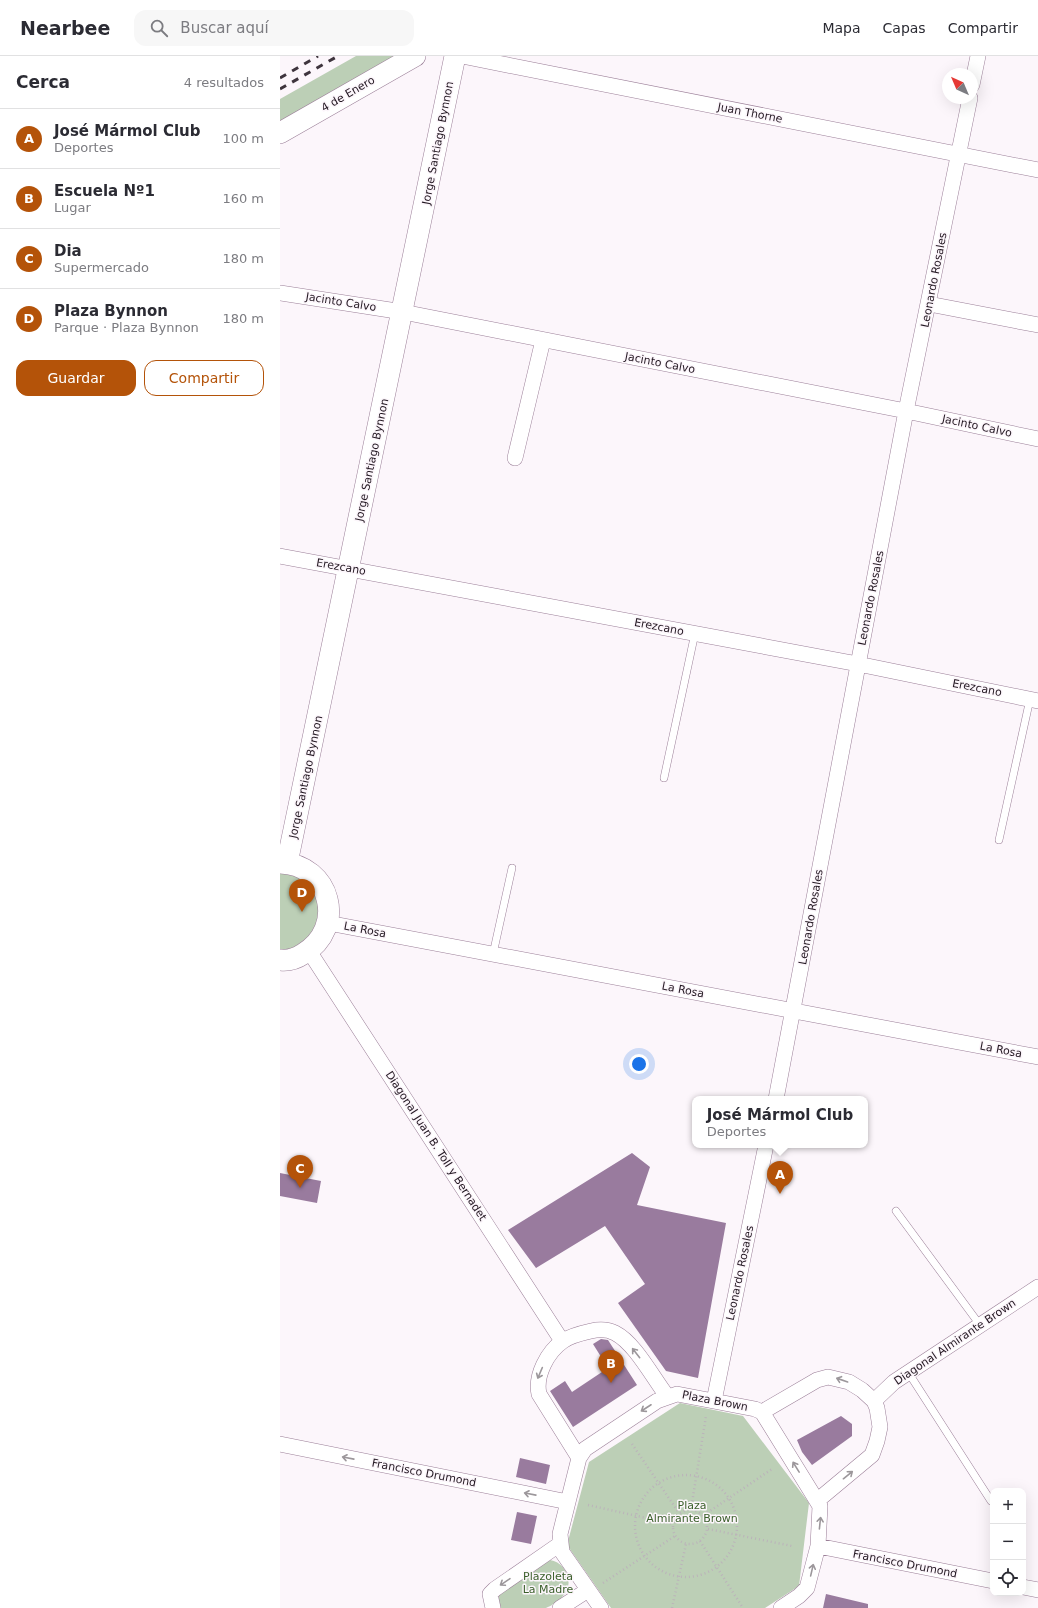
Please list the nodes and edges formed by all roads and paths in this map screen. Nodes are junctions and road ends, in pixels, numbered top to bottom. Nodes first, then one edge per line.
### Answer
1 (415, 56) edge
2 (455, 56) edge
3 (462, 56) edge
4 (978, 56) edge
5 (976, 68) edge
6 (969, 104) edge
7 (280, 133) edge
8 (959, 154) junction
9 (1038, 170) edge
10 (280, 293) edge
11 (929, 304) junction
12 (403, 312) junction
13 (1038, 325) edge
14 (543, 340) junction
15 (906, 411) junction
16 (1038, 439) edge
17 (515, 458) dead end
18 (280, 556) edge
19 (350, 568) junction
20 (695, 634) junction
21 (858, 664) junction
22 (1034, 700) edge
23 (664, 778) dead end
24 (998, 840) dead end
25 (284, 863) edge
26 (512, 868) dead end
27 (328, 923) junction
28 (309, 951) junction
29 (493, 954) junction
30 (280, 960) edge
31 (794, 1011) junction
32 (1038, 1057) edge
33 (777, 1096) edge
34 (765, 1148) edge
35 (896, 1211) dead end
36 (1038, 1287) edge
37 (980, 1325) junction
38 (562, 1341) junction
39 (908, 1372) junction
40 (667, 1396) junction
41 (714, 1400) junction
42 (874, 1401) junction
43 (762, 1412) junction
44 (706, 1416) dead end
45 (280, 1444) edge
46 (632, 1444) dead end
47 (579, 1458) junction
48 (772, 1469) dead end
49 (696, 1476) junction
50 (659, 1483) junction
51 (730, 1498) junction
52 (990, 1499) edge
53 (818, 1500) junction
54 (568, 1502) junction
55 (588, 1505) dead end
56 (691, 1509) junction
57 (679, 1513) junction
58 (704, 1515) junction
59 (636, 1516) junction
60 (673, 1524) junction
61 (708, 1529) junction
62 (737, 1534) junction
63 (675, 1536) junction
64 (700, 1541) junction
65 (560, 1544) junction
66 (686, 1544) junction
67 (792, 1546) dead end
68 (818, 1546) junction
69 (645, 1556) junction
70 (716, 1567) junction
71 (679, 1576) junction
72 (990, 1580) edge
73 (603, 1583) dead end
74 (1026, 1588) edge
75 (588, 1590) junction
76 (1038, 1590) edge
77 (803, 1602) edge
78 (493, 1608) edge
79 (560, 1608) edge
80 (601, 1608) edge
81 (672, 1608) edge
82 (743, 1608) edge
83 (781, 1608) edge

1 - 7 street, 4 de Enero
2 - 12 street, Jorge Santiago Bynnon
3 - 8 street, Juan Thorne
4 - 5 street
6 - 8 street, Leonardo Rosales
8 - 9 street, Juan Thorne
8 - 11 street, Leonardo Rosales
10 - 12 street, Jacinto Calvo
11 - 13 street
11 - 15 street, Leonardo Rosales
12 - 14 street, Jacinto Calvo
12 - 19 street, Jorge Santiago Bynnon
14 - 15 street, Jacinto Calvo
14 - 17 street
15 - 16 street, Jacinto Calvo
15 - 21 street, Leonardo Rosales
18 - 19 street, Erezcano
19 - 20 street, Erezcano
19 - 25 street, Jorge Santiago Bynnon
20 - 21 street, Erezcano
20 - 23 lane
21 - 22 street, Erezcano
21 - 31 street, Leonardo Rosales
22 - 24 lane
25 - 27 street
26 - 29 lane
27 - 28 street
27 - 29 street, La Rosa
28 - 30 street
28 - 38 street, Diagonal Juan B. Toll y Bernadet
29 - 31 street, La Rosa
31 - 32 street, La Rosa
31 - 33 street, Leonardo Rosales
34 - 41 street, Leonardo Rosales
35 - 37 lane
36 - 37 street, Diagonal Almirante Brown
37 - 39 street, Diagonal Almirante Brown
40 -> 38 street
38 -> 47 street
39 - 42 street, Diagonal Almirante Brown
39 - 52 lane
40 - 41 street, Plaza Brown
40 -> 47 street, Plaza Brown
41 - 43 street, Plaza Brown
42 -> 43 street
53 -> 42 street
53 -> 43 street, Plaza Brown
44 - 49 path
54 -> 45 street, Francisco Drumond
46 - 50 path
47 - 54 street, Plaza Brown
48 - 51 path
49 - 50 path
49 - 51 path
49 - 56 path
50 - 57 path
50 - 59 path
51 - 58 path
51 - 62 path
68 -> 53 street, Plaza Brown
54 - 65 street, Plaza Brown
55 - 59 path
56 - 57 path
56 - 58 path
57 - 60 path
58 - 61 path
59 - 60 path
59 - 69 path
60 - 63 path
61 - 62 path
61 - 64 path
62 - 67 path
62 - 70 path
63 - 66 path
63 - 69 path
64 - 66 path
64 - 70 path
65 - 75 street
65 -> 78 street
66 - 71 path
68 - 72 street, Francisco Drumond
77 -> 68 street, Plaza Brown
69 - 71 path
69 - 73 path
70 - 71 path
70 - 82 path
71 - 81 path
74 - 76 street
75 - 79 street
75 - 80 street
77 - 83 street, Plaza Brown

